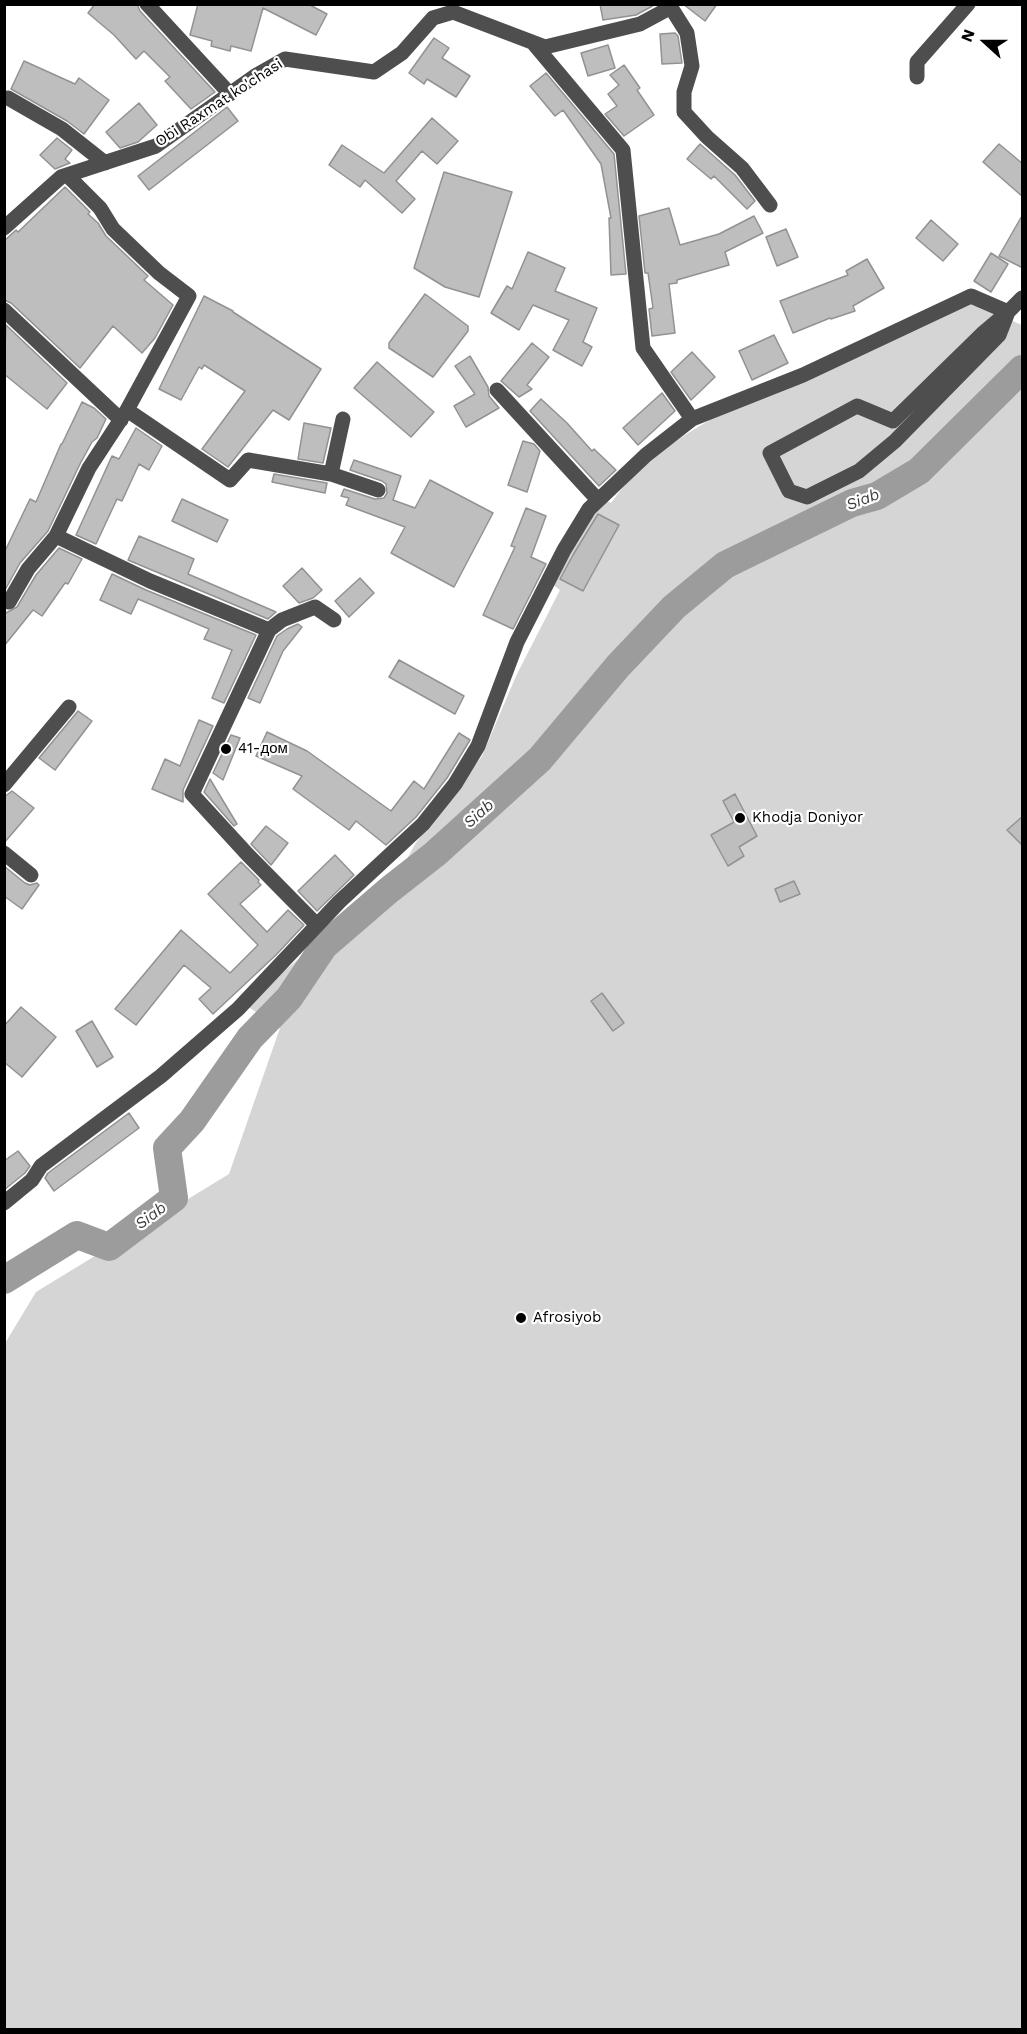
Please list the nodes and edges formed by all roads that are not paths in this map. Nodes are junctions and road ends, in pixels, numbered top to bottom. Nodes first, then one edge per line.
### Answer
1 (147, 4) edge
2 (968, 4) edge
3 (670, 5) edge
4 (450, 8) edge
5 (534, 44) junction
6 (917, 77) dead end
7 (230, 93) junction
8 (8, 98) dead end
9 (105, 164) junction
10 (67, 175) junction
11 (770, 205) dead end
12 (4, 228) edge
13 (1023, 298) edge
14 (4, 310) edge
15 (1008, 312) junction
16 (497, 390) dead end
17 (124, 415) junction
18 (343, 419) dead end
19 (692, 419) junction
20 (331, 474) junction
21 (378, 490) dead end
22 (598, 500) junction
23 (56, 537) junction
24 (4, 600) edge
25 (334, 620) dead end
26 (268, 630) junction
27 (69, 707) dead end
28 (4, 785) edge
29 (4, 853) edge
30 (31, 875) dead end
31 (317, 925) junction
32 (4, 1203) edge

1 - 7 street
2 - 6 street
3 - 5 street, Obi Raxmat ko'chasi
3 - 11 street
4 - 5 street, Obi Raxmat ko'chasi
4 - 7 street, Obi Raxmat ko'chasi
5 - 19 street
7 - 9 street, Obi Raxmat ko'chasi
8 - 9 street
9 - 10 street, Obi Raxmat ko'chasi
10 - 12 street, Obi Raxmat ko'chasi
10 - 17 street
13 - 15 street
14 - 17 street
15 - 15 street
15 - 19 street
16 - 22 street
17 - 20 street
17 - 23 street
18 - 20 street
19 - 22 street
20 - 21 street
22 - 31 street
23 - 24 street
23 - 26 street
25 - 26 street
26 - 31 street
27 - 28 street
29 - 30 street
31 - 32 street

